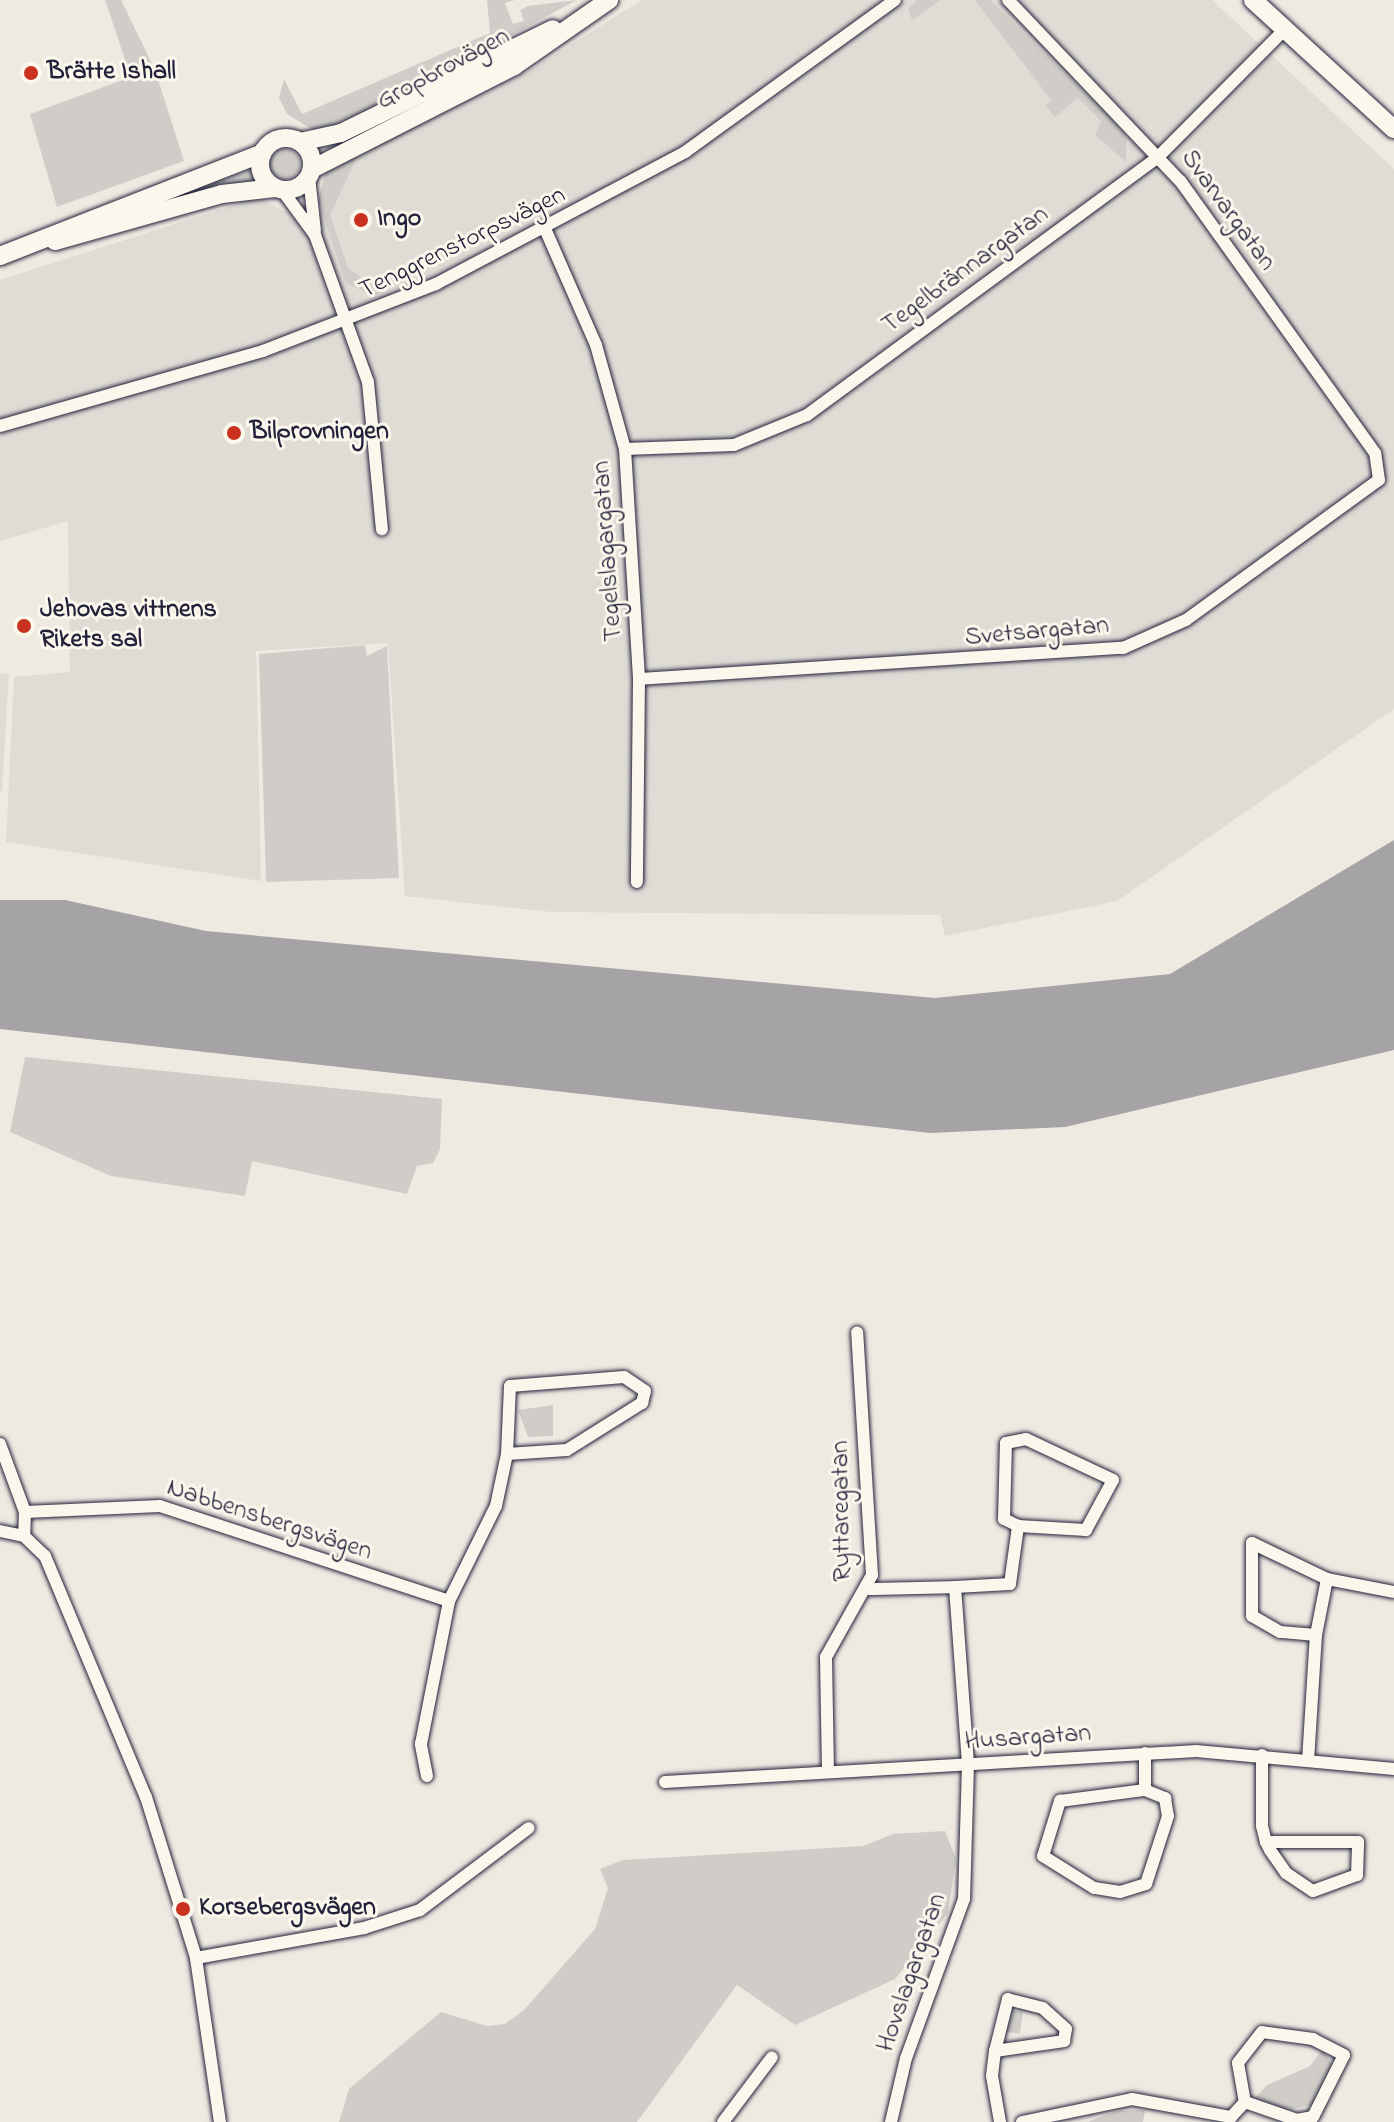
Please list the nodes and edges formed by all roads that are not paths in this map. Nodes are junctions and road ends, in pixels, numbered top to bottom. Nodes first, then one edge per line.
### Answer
1 (895, 0) edge
2 (1008, 0) edge
3 (1253, 0) edge
4 (602, 5) edge
5 (1284, 30) junction
6 (1394, 129) edge
7 (300, 142) junction
8 (263, 153) junction
9 (1159, 156) junction
10 (311, 173) junction
11 (278, 189) junction
12 (546, 231) junction
13 (315, 235) junction
14 (32, 245) junction
15 (0, 256) edge
16 (349, 323) junction
17 (0, 426) edge
18 (625, 449) junction
19 (1381, 471) joint
20 (382, 529) dead end
21 (639, 679) junction
22 (637, 882) dead end
23 (857, 1332) dead end
24 (0, 1444) edge
25 (507, 1454) junction
26 (25, 1512) junction
27 (1018, 1526) junction
28 (0, 1531) edge
29 (24, 1536) junction
30 (1327, 1579) junction
31 (955, 1587) junction
32 (869, 1589) junction
33 (1394, 1592) edge
34 (449, 1601) junction
35 (1316, 1635) junction
36 (1145, 1753) junction
37 (1262, 1755) junction
38 (1308, 1761) junction
39 (968, 1765) junction
40 (1394, 1769) edge
41 (828, 1772) junction
42 (427, 1776) dead end
43 (665, 1782) dead end
44 (1145, 1790) junction
45 (529, 1828) dead end
46 (1266, 1842) junction
47 (196, 1958) junction
48 (995, 2051) junction
49 (772, 2057) dead end
50 (1245, 2102) junction
51 (220, 2122) edge
52 (723, 2122) edge
53 (891, 2122) edge
54 (1000, 2122) edge
55 (1022, 2122) edge

1 - 12 street, Tenggrenstorpsvägen
2 - 9 street, Svarvargatan
3 - 5 street
4 - 7 street, Gropbrovägen
4 - 10 street, Gropbrovägen
5 - 6 street
5 - 9 street, Tegelbrännargatan
7 - 8 street
7 - 10 street
8 - 11 street
8 - 14 street
9 - 18 street, Tegelbrännargatan
9 - 19 street, Svarvargatan
10 - 11 street
10 - 13 street
11 - 13 street
11 - 14 street
12 - 16 street, Tenggrenstorpsvägen
12 - 18 street, Tegelslagargatan
13 - 16 street
14 - 15 street
16 - 17 street, Tenggrenstorpsvägen
16 - 20 street
18 - 21 street, Tegelslagargatan
19 - 21 street, Svetsargatan
21 - 22 street, Tegelslagargatan
23 - 32 street, Ryttaregatan
24 - 26 street
25 - 25 street
25 - 34 street
26 - 29 street
26 - 34 street, Nabbensbergsvägen
27 - 27 street
27 - 31 street
28 - 29 street
29 - 47 street
30 - 33 street
30 - 35 street
30 - 35 street
31 - 32 street
31 - 39 street, Hovslagargatan
32 - 41 street, Ryttaregatan
34 - 42 street
35 - 38 street
36 - 37 street, Husargatan
36 - 39 street, Husargatan
36 - 44 street
37 - 38 street, Husargatan
37 - 46 street
38 - 40 street, Husargatan
39 - 41 street, Husargatan
39 - 53 street, Hovslagargatan
41 - 43 street, Husargatan
44 - 44 street
45 - 47 street
46 - 46 street
47 - 51 street
48 - 48 street
48 - 54 street
49 - 52 street
50 - 50 street
50 - 55 street

